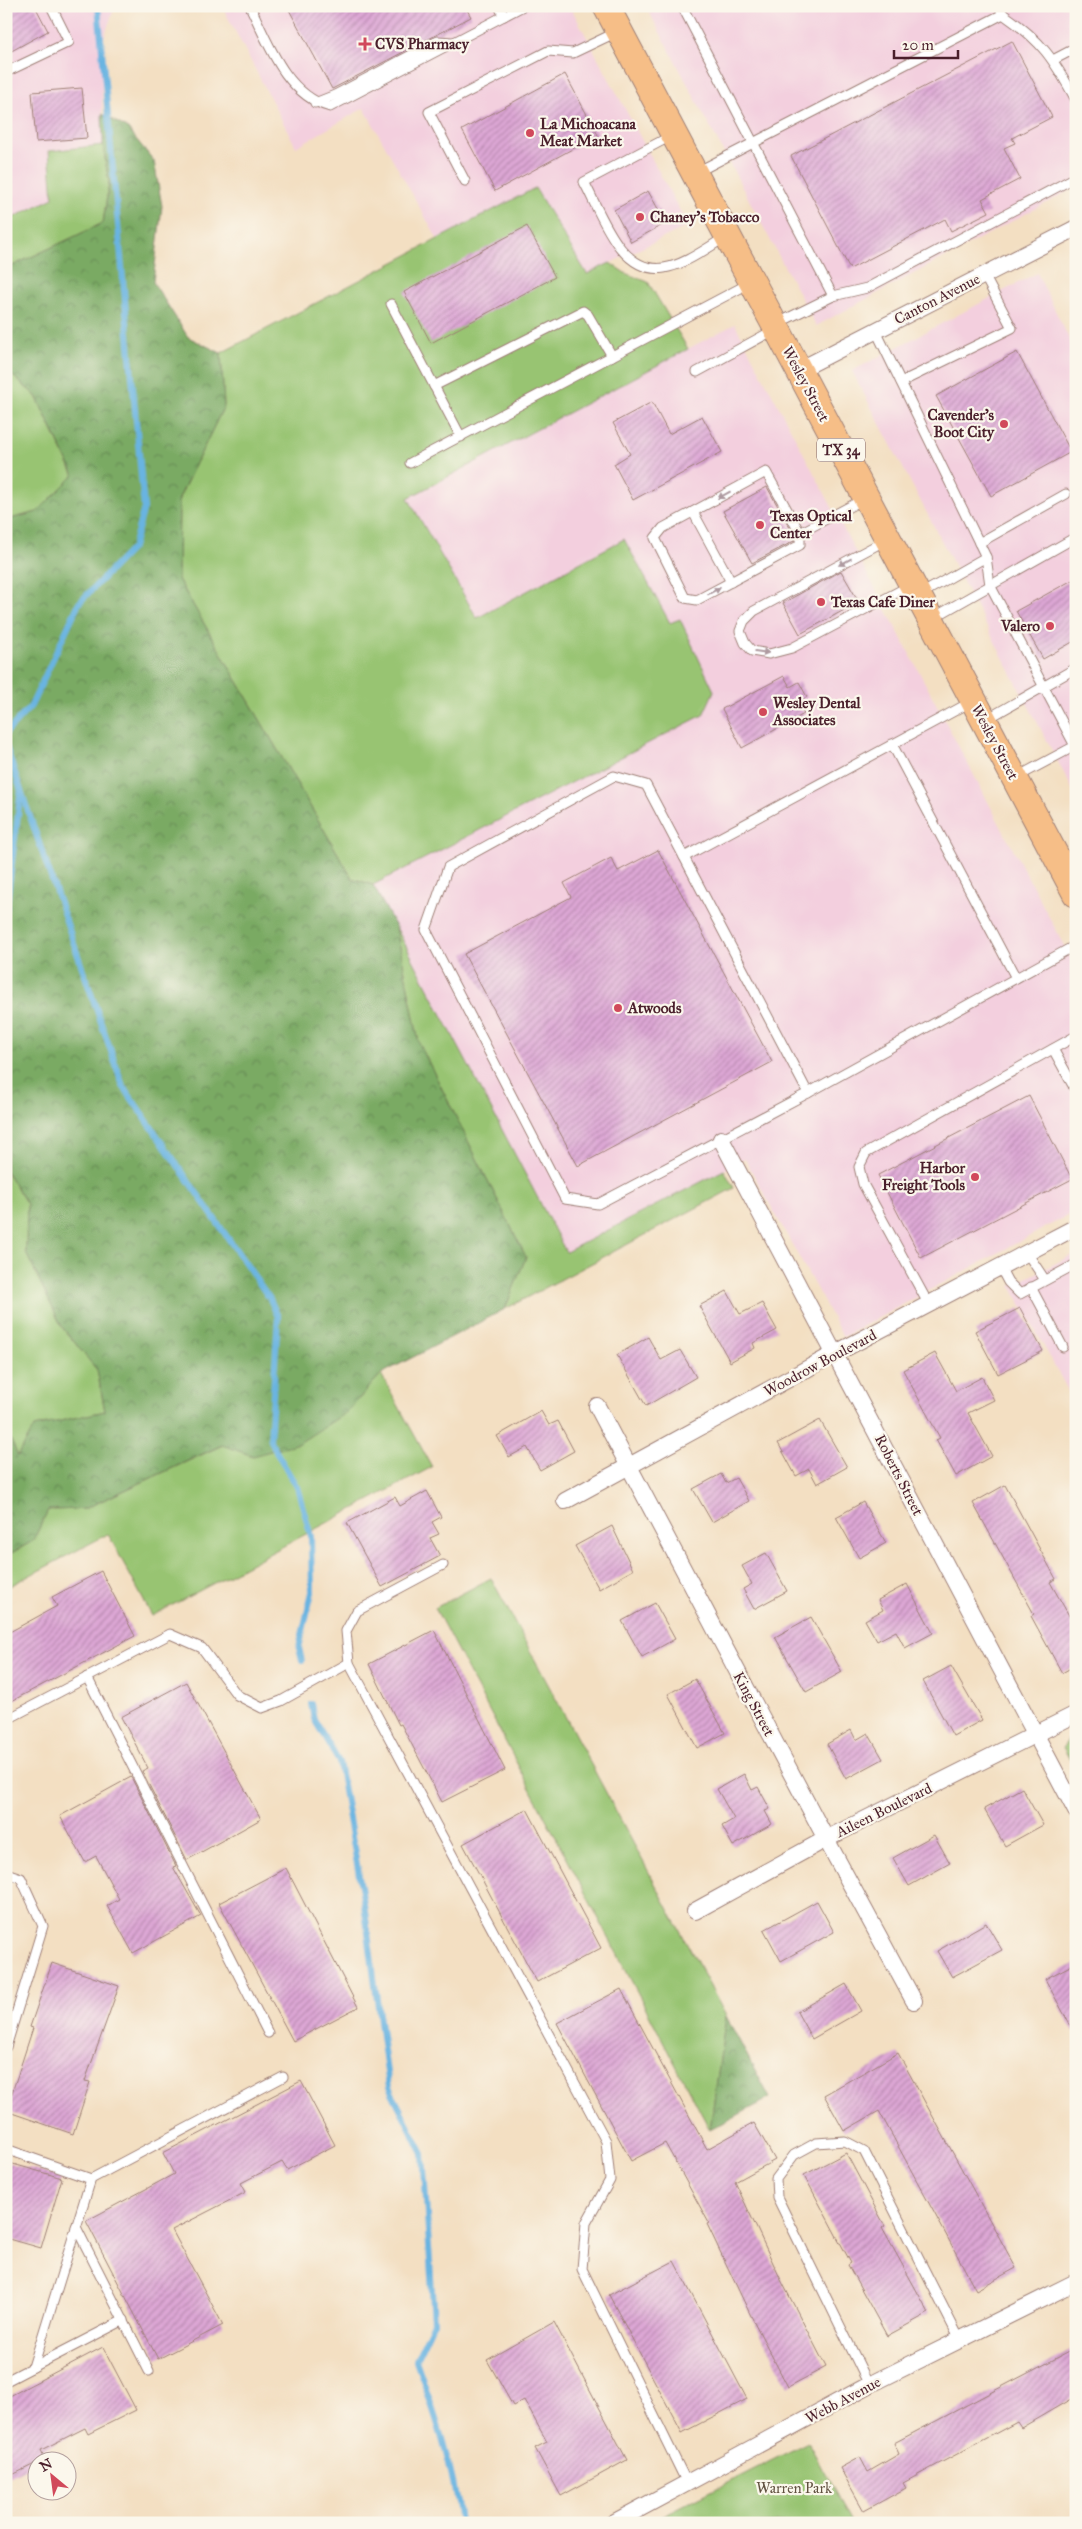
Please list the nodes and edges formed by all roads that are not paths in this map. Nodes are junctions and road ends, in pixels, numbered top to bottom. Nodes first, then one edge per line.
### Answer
1 (51, 6) edge
2 (250, 6) edge
3 (499, 6) edge
4 (523, 6) edge
5 (606, 6) edge
6 (682, 6) edge
7 (1001, 10) edge
8 (504, 16) junction
9 (619, 31) junction
10 (1076, 48) edge
11 (1053, 60) junction
12 (6, 72) edge
13 (1076, 100) edge
14 (674, 134) junction
15 (753, 143) junction
16 (694, 174) junction
17 (1076, 177) edge
18 (465, 181) dead end
19 (6, 189) edge
20 (6, 195) edge
21 (1076, 228) edge
22 (728, 236) junction
23 (984, 275) junction
24 (752, 282) junction
25 (833, 296) junction
26 (391, 304) dead end
27 (776, 327) junction
28 (876, 331) junction
29 (612, 356) junction
30 (799, 370) junction
31 (696, 372) dead end
32 (900, 382) junction
33 (434, 386) junction
34 (461, 437) junction
35 (410, 463) dead end
36 (1066, 494) dead end
37 (866, 498) junction
38 (693, 512) junction
39 (800, 534) junction
40 (1076, 536) edge
41 (888, 539) junction
42 (979, 543) junction
43 (986, 557) junction
44 (731, 582) junction
45 (990, 585) junction
46 (915, 590) junction
47 (931, 619) junction
48 (1076, 668) edge
49 (1044, 686) junction
50 (979, 710) junction
51 (892, 744) junction
52 (1075, 746) edge
53 (1015, 778) junction
54 (684, 857) junction
55 (1068, 861) edge
56 (1076, 894) edge
57 (1076, 945) edge
58 (1016, 978) junction
59 (1076, 1036) edge
60 (1053, 1049) junction
61 (1076, 1091) edge
62 (808, 1093) junction
63 (721, 1139) junction
64 (1076, 1227) edge
65 (1027, 1253) junction
66 (1076, 1264) edge
67 (1000, 1267) junction
68 (1045, 1280) junction
69 (1031, 1287) junction
70 (930, 1304) junction
71 (1063, 1347) dead end
72 (836, 1354) junction
73 (597, 1406) dead end
74 (629, 1467) junction
75 (566, 1502) dead end
76 (444, 1565) dead end
77 (349, 1663) junction
78 (87, 1677) junction
79 (1076, 1714) edge
80 (6, 1720) edge
81 (1034, 1736) junction
82 (1076, 1811) edge
83 (826, 1839) junction
84 (6, 1873) edge
85 (695, 1911) dead end
86 (914, 2001) dead end
87 (268, 2033) dead end
88 (6, 2048) edge
89 (283, 2077) dead end
90 (6, 2149) edge
91 (91, 2179) junction
92 (76, 2227) junction
93 (1076, 2282) edge
94 (124, 2320) junction
95 (960, 2340) junction
96 (33, 2367) junction
97 (150, 2370) dead end
98 (6, 2380) edge
99 (869, 2386) junction
100 (687, 2483) junction
101 (613, 2523) edge

1 - 12 lane
2 - 8 lane
3 - 8 lane
4 - 8 lane
5 - 9 main road, Wesley Street / TX 34
6 - 15 lane
7 - 11 lane
7 - 15 lane
9 - 14 main road, Wesley Street / TX 34
9 - 18 lane
10 - 11 lane
11 - 13 lane
14 - 16 main road, Wesley Street / TX 34
14 - 22 lane
15 - 16 lane
15 - 25 lane
16 - 22 main road, Wesley Street / TX 34
17 - 25 lane
19 - 20 lane
21 - 23 street, Canton Avenue
22 - 24 main road, Wesley Street / TX 34
23 - 28 street, Canton Avenue
23 - 32 lane
24 - 27 main road, Wesley Street / TX 34
24 - 29 lane
25 - 27 lane
26 - 33 lane
27 - 30 main road, Wesley Street / TX 34
27 - 31 lane
28 - 30 street, Canton Avenue
28 - 32 lane
29 - 33 lane
29 - 34 lane
30 - 37 main road, Wesley Street / TX 34
32 - 42 lane
33 - 34 lane
34 - 35 lane
36 - 42 lane
37 - 39 lane
37 - 41 main road, Wesley Street / TX 34
39 -> 38 lane
38 - 44 lane
38 -> 44 lane
39 - 44 lane
40 - 45 lane
41 - 46 main road, Wesley Street / TX 34
41 -> 46 lane
42 - 43 lane
43 - 45 lane
43 - 46 lane
45 - 47 lane
45 - 49 lane
46 - 47 main road, Wesley Street / TX 34
47 - 50 main road, Wesley Street / TX 34
48 - 49 lane
49 - 50 lane
49 - 52 lane
50 - 51 lane
50 - 53 main road, Wesley Street / TX 34
51 - 54 lane
51 - 58 lane
52 - 53 lane
53 - 55 main road, Wesley Street / TX 34
54 - 62 lane
54 - 63 lane
55 - 56 main road, Wesley Street / TX 34
57 - 58 lane
58 - 62 lane
59 - 60 lane
60 - 61 lane
60 - 70 lane
62 - 63 lane
63 - 72 street, Roberts Street
64 - 65 street, Woodrow Boulevard
65 - 67 street, Woodrow Boulevard
65 - 68 lane
66 - 68 lane
67 - 69 lane
67 - 70 street, Woodrow Boulevard
68 - 69 lane
69 - 71 lane
70 - 72 street, Woodrow Boulevard
72 - 74 street, Woodrow Boulevard
72 - 81 street, Roberts Street
73 - 74 street, King Street
74 - 75 street, Woodrow Boulevard
74 - 83 street, King Street
76 - 77 lane
77 - 78 lane
77 - 100 lane
78 - 80 lane
78 - 87 lane
79 - 81 street, Aileen Boulevard
81 - 82 street, Roberts Street
81 - 83 street, Aileen Boulevard
83 - 85 street, Aileen Boulevard
83 - 86 street, King Street
84 - 88 lane
89 - 91 lane
90 - 91 lane
91 - 92 lane
92 - 94 lane
92 - 96 lane
93 - 95 street, Webb Avenue
94 - 96 lane
94 - 97 lane
95 - 99 street, Webb Avenue
95 - 99 lane
96 - 98 lane
99 - 100 street, Webb Avenue
100 - 101 street, Webb Avenue

